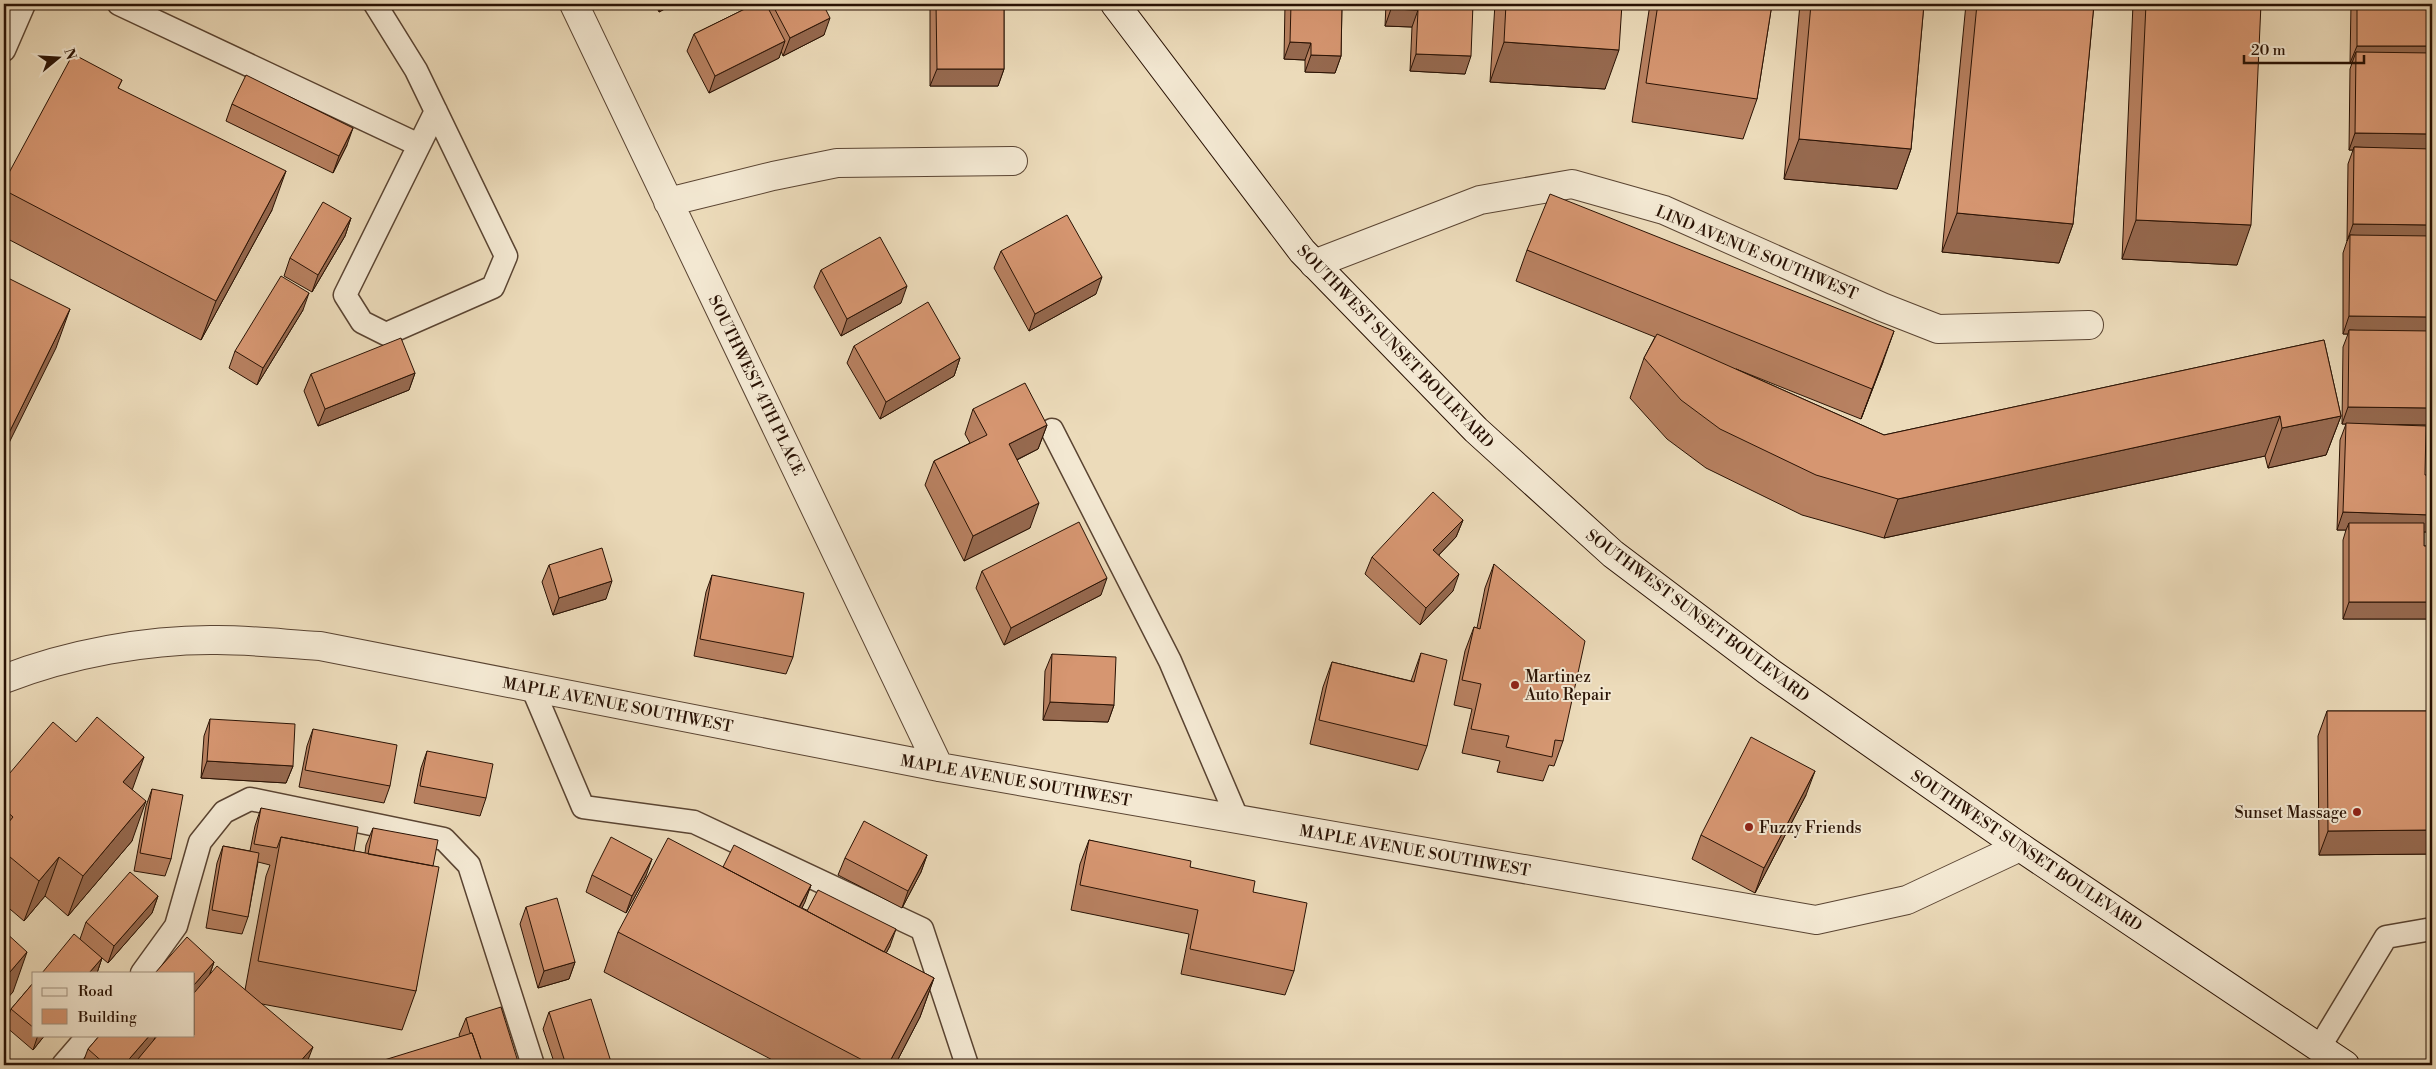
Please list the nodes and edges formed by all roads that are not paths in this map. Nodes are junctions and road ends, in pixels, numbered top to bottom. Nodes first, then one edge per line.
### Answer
1 (24, 4) edge
2 (119, 4) edge
3 (375, 4) edge
4 (574, 4) edge
5 (1115, 4) edge
6 (4, 50) edge
7 (436, 111) junction
8 (419, 145) junction
9 (1013, 161) dead end
10 (668, 202) junction
11 (1314, 264) junction
12 (2089, 325) dead end
13 (1052, 430) dead end
14 (4, 679) edge
15 (532, 687) junction
16 (939, 767) junction
17 (1238, 820) junction
18 (2020, 847) junction
19 (2432, 928) edge
20 (143, 972) edge
21 (88, 1036) edge
22 (2319, 1048) junction
23 (63, 1065) edge
24 (533, 1065) edge
25 (967, 1065) edge
26 (2345, 1065) edge

1 - 6 lane
2 - 8 lane
3 - 7 lane
4 - 10 street, SOUTHWEST 4TH PLACE
5 - 11 street, SOUTHWEST SUNSET BOULEVARD
7 - 8 lane
7 - 8 lane
9 - 10 street
10 - 16 street, SOUTHWEST 4TH PLACE
11 - 12 street, LIND AVENUE SOUTHWEST
11 - 18 street, SOUTHWEST SUNSET BOULEVARD
13 - 17 lane
14 - 15 street, MAPLE AVENUE SOUTHWEST
15 - 16 street, MAPLE AVENUE SOUTHWEST
15 - 25 lane
16 - 17 street, MAPLE AVENUE SOUTHWEST
17 - 18 street, MAPLE AVENUE SOUTHWEST
18 - 22 street, SOUTHWEST SUNSET BOULEVARD
19 - 22 lane
20 - 24 lane
21 - 23 lane
22 - 26 street, SOUTHWEST SUNSET BOULEVARD

